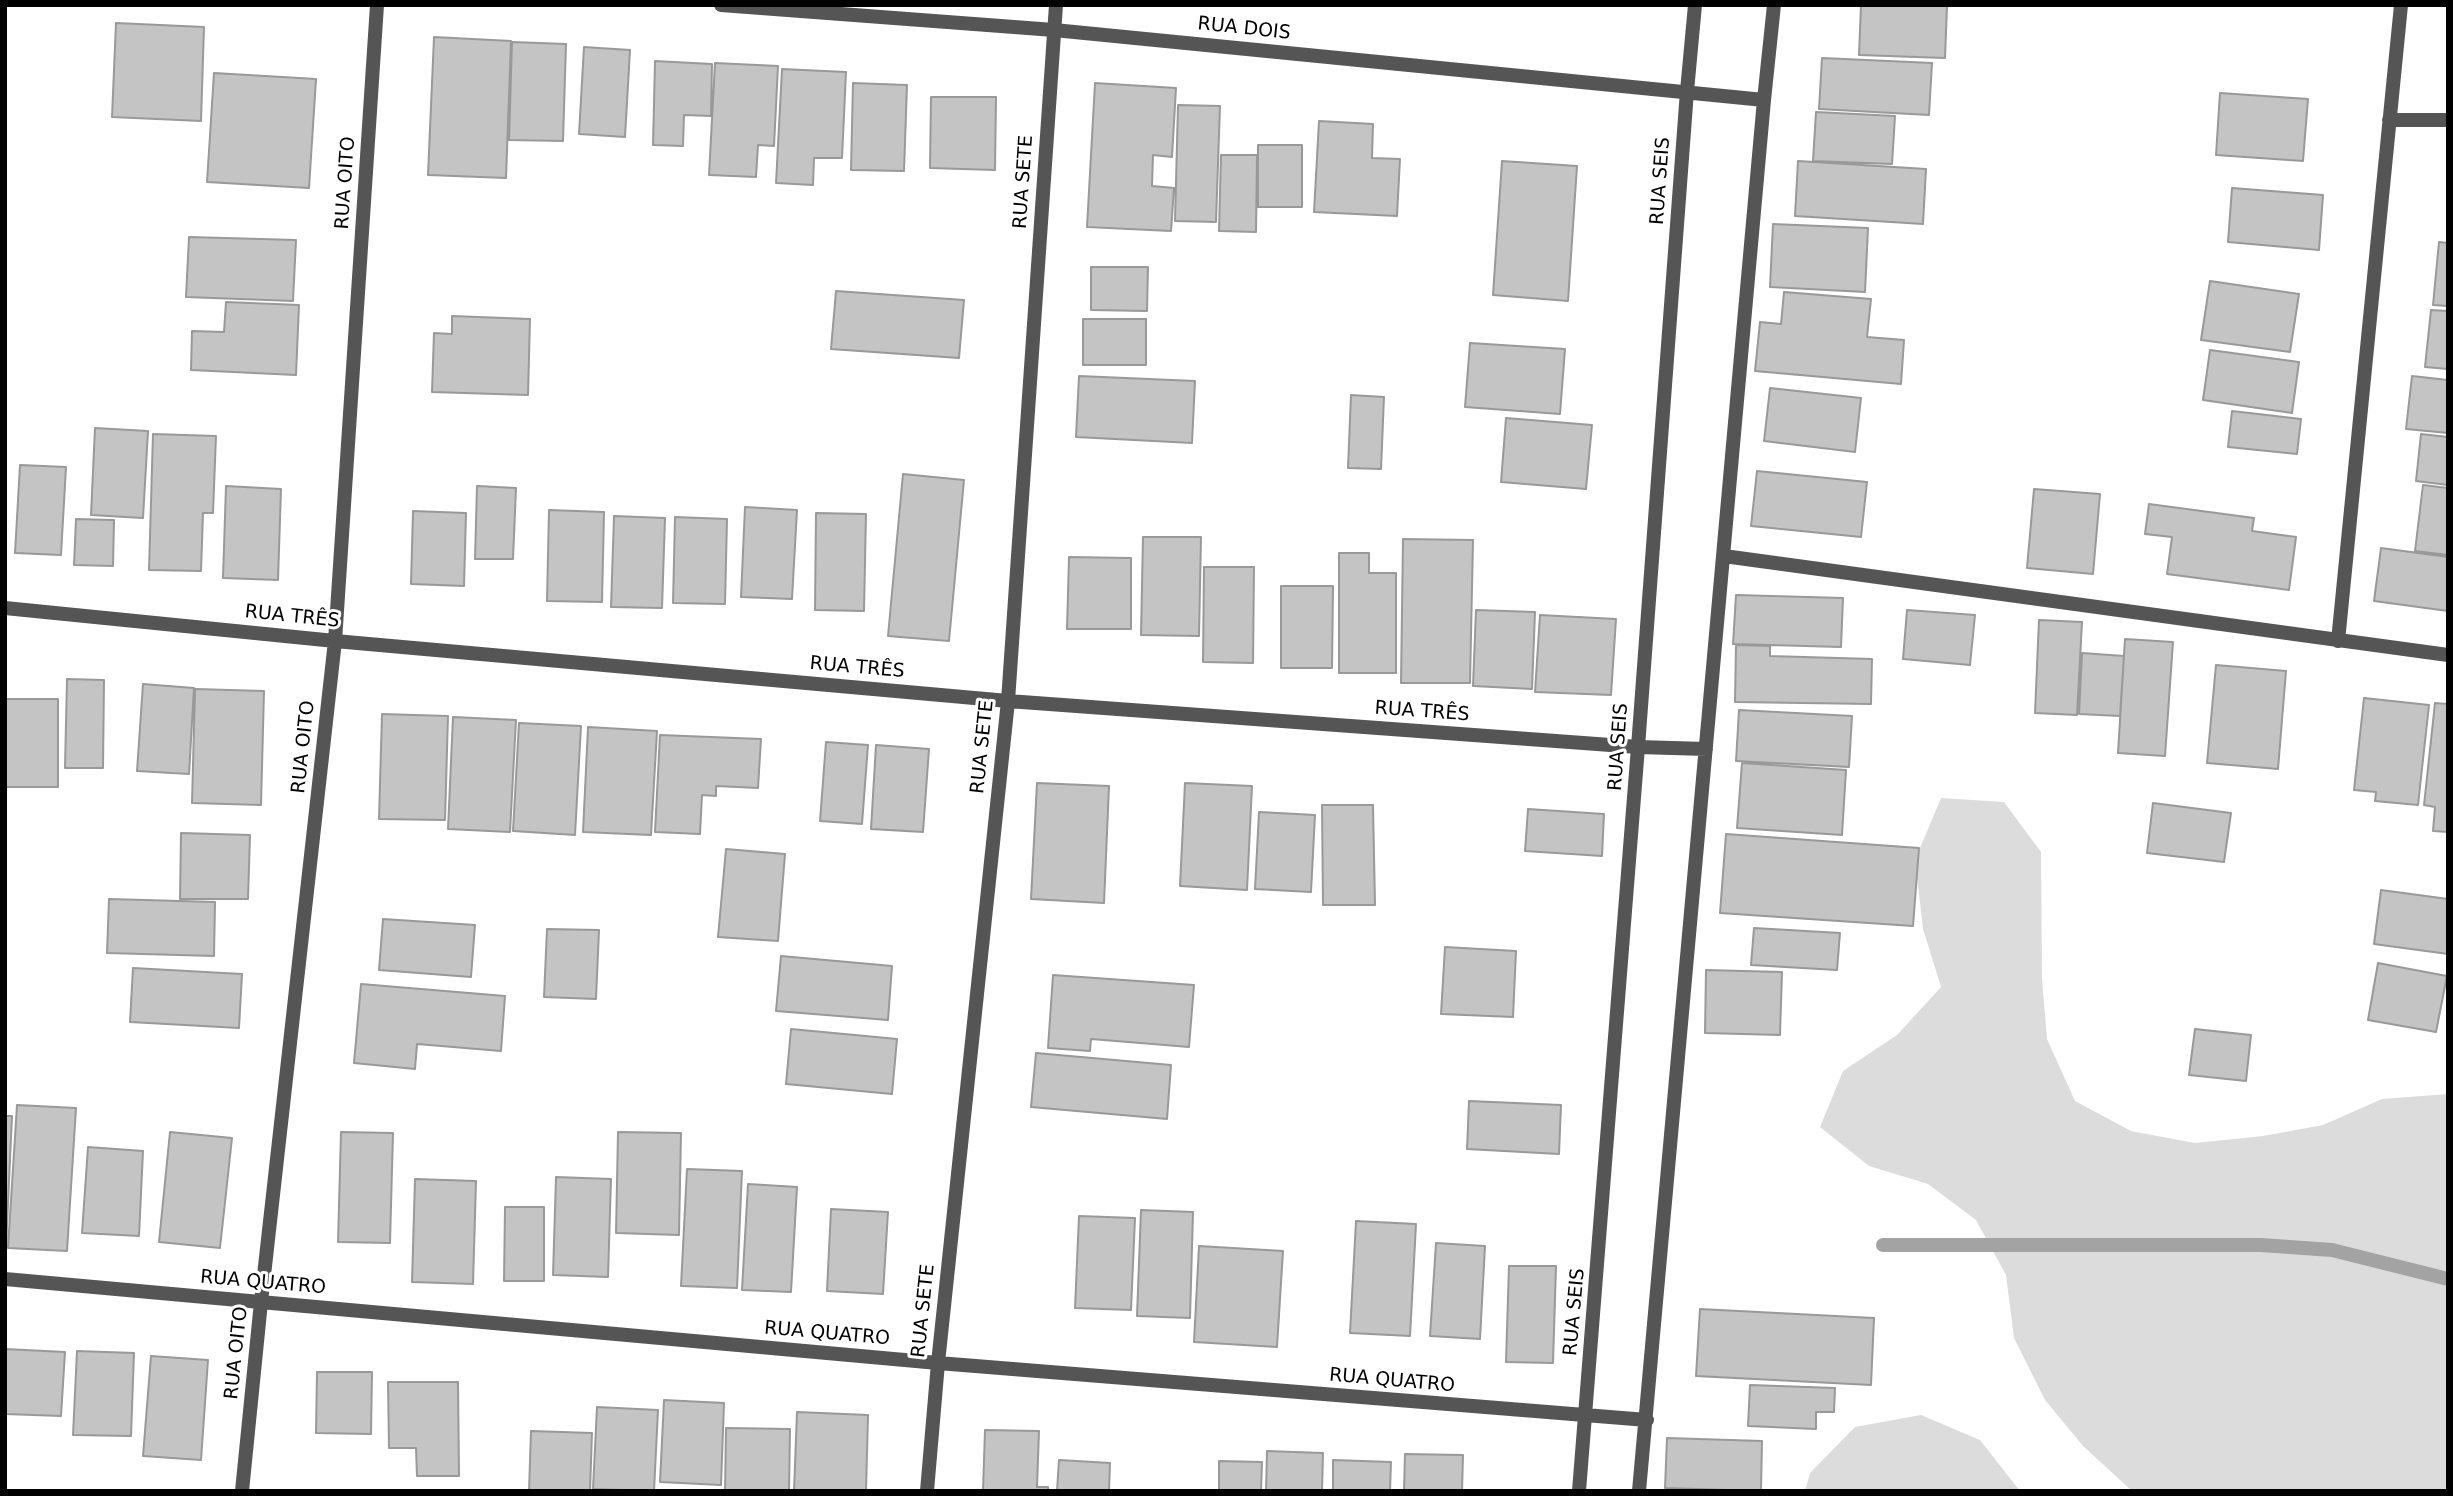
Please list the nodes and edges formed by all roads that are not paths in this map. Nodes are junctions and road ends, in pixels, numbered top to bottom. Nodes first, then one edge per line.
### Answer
1 (377, 5) edge
2 (721, 5) edge
3 (1056, 5) edge
4 (1695, 5) edge
5 (1774, 5) edge
6 (2401, 5) edge
7 (1054, 30) junction
8 (1687, 91) junction
9 (1763, 100) junction
10 (2389, 120) junction
11 (2448, 120) edge
12 (1724, 556) junction
13 (5, 608) edge
14 (335, 640) junction
15 (2338, 640) junction
16 (2448, 655) edge
17 (1008, 701) junction
18 (1638, 747) junction
19 (1706, 749) junction
20 (5, 1279) edge
21 (261, 1302) junction
22 (938, 1363) junction
23 (1586, 1416) junction
24 (1647, 1420) junction
25 (242, 1491) edge
26 (928, 1491) edge
27 (1579, 1491) edge
28 (1639, 1491) edge

1 - 14 street, RUA OITO
2 - 7 street, RUA DOIS
3 - 7 street, RUA SETE
4 - 8 street, RUA SEIS
5 - 9 street
6 - 10 street
7 - 8 street, RUA DOIS
7 - 17 street, RUA SETE
8 - 9 street, RUA DOIS
8 - 18 street, RUA SEIS
9 - 12 street
10 - 11 street
10 - 15 street
12 - 15 street
12 - 19 street
13 - 14 street, RUA TRÊS
14 - 17 street, RUA TRÊS
14 - 21 street, RUA OITO
15 - 16 street
17 - 18 street, RUA TRÊS
17 - 22 street, RUA SETE
18 - 19 street, RUA TRÊS
18 - 23 street, RUA SEIS
19 - 24 street
20 - 21 street, RUA QUATRO
21 - 22 street, RUA QUATRO
21 - 25 street, RUA OITO
22 - 23 street, RUA QUATRO
22 - 26 street, RUA SETE
23 - 24 street, RUA QUATRO
23 - 27 street, RUA SEIS
24 - 28 street

